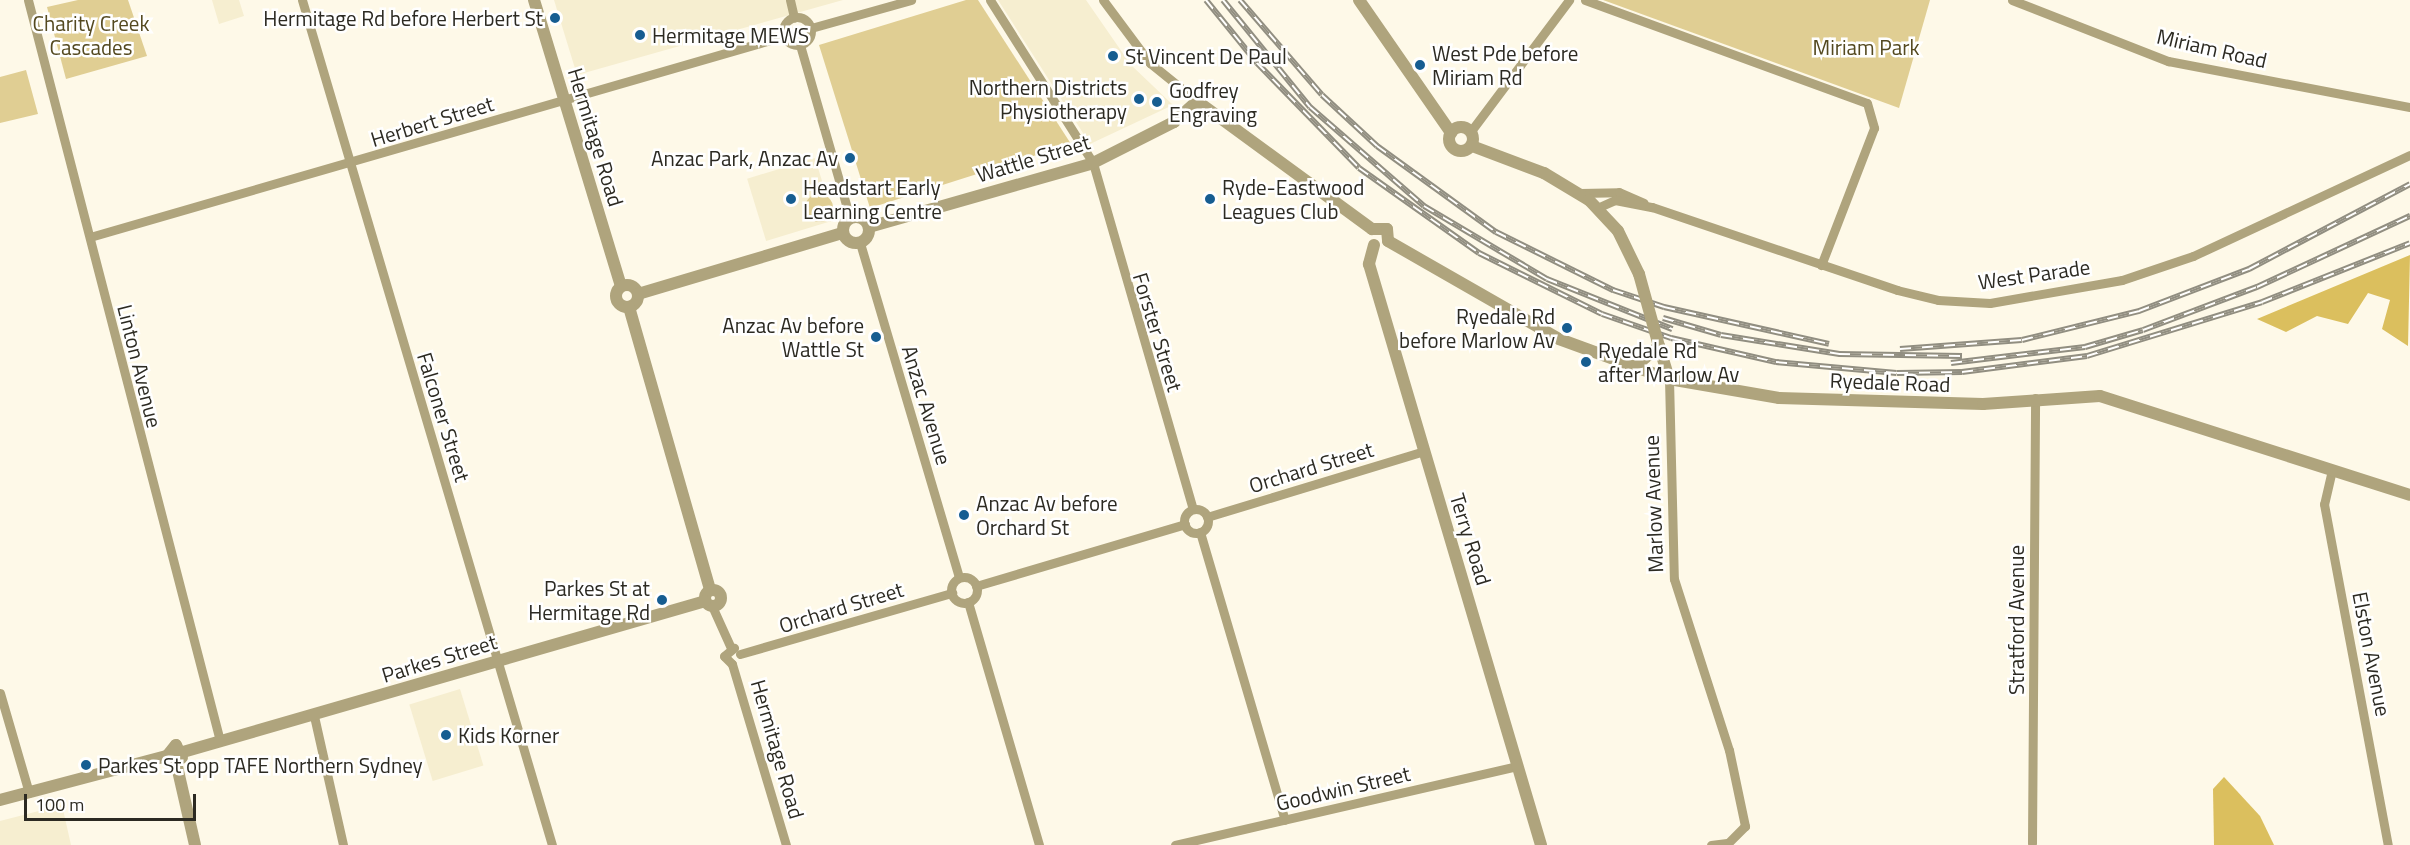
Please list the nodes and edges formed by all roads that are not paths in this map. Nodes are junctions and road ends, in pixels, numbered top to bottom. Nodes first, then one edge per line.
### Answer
1 (28, 0) edge
2 (302, 0) edge
3 (534, 0) edge
4 (790, 0) edge
5 (911, 0) edge
6 (990, 0) edge
7 (1103, 0) edge
8 (1359, 0) edge
9 (1569, 0) edge
10 (1585, 0) edge
11 (2012, 0) edge
12 (794, 18) junction
13 (811, 28) junction
14 (784, 36) junction
15 (800, 45) junction
16 (564, 101) junction
17 (1197, 101) junction
18 (2410, 107) edge
19 (1471, 131) junction
20 (1451, 133) junction
21 (1472, 146) junction
22 (2410, 155) edge
23 (1093, 163) junction
24 (350, 165) junction
25 (1588, 200) junction
26 (1652, 207) junction
27 (850, 218) junction
28 (869, 227) junction
29 (1372, 229) junction
30 (843, 233) junction
31 (90, 237) junction
32 (1388, 241) junction
33 (860, 243) junction
34 (1374, 245) junction
35 (1821, 264) junction
36 (621, 286) junction
37 (638, 294) junction
38 (629, 307) junction
39 (1659, 346) junction
40 (1633, 368) junction
41 (1669, 379) junction
42 (2035, 398) junction
43 (1424, 451) junction
44 (2332, 470) junction
45 (2410, 495) edge
46 (1193, 509) junction
47 (1207, 517) junction
48 (1185, 524) junction
49 (1200, 532) junction
50 (959, 578) junction
51 (976, 585) junction
52 (952, 593) junction
53 (709, 599) junction
54 (968, 602) junction
55 (731, 648) junction
56 (740, 654) junction
57 (498, 662) junction
58 (732, 664) junction
59 (0, 693) edge
60 (314, 716) junction
61 (220, 741) junction
62 (175, 756) junction
63 (1518, 766) junction
64 (29, 793) junction
65 (0, 800) edge
66 (1285, 820) junction
67 (2032, 843) dead end
68 (1727, 844) edge
69 (195, 845) edge
70 (343, 845) edge
71 (552, 845) edge
72 (786, 845) edge
73 (1039, 845) edge
74 (1175, 845) edge
75 (1542, 845) edge
76 (1711, 845) edge
77 (2388, 845) edge

1 - 31 street, Linton Avenue
2 - 24 street, Falconer Street
3 - 16 street, Hermitage Road
4 - 12 street
5 - 13 street
6 - 23 street, Forster Street
7 - 17 street
8 - 20 street
9 - 19 street
10 - 35 street
11 - 18 street, Miriam Road
12 - 13 street
12 - 14 street
13 - 15 street
14 - 15 street
14 - 16 street, Herbert Street
15 - 27 street
16 - 24 street, Herbert Street
16 - 36 street, Hermitage Road
17 - 23 street, Wattle Street
17 - 29 street
19 - 20 street
19 - 21 street
20 - 21 street
21 - 25 street
22 - 35 street, West Parade
23 - 28 street, Wattle Street
23 - 46 street, Forster Street
24 - 31 street, Herbert Street
24 - 57 street, Falconer Street
25 - 26 street, West Parade
25 - 26 street, West Parade
25 - 39 street, Marlow Avenue, bridge
26 - 35 street, West Parade
27 - 28 street
27 - 30 street
28 - 33 street
29 - 32 street, Ryedale Road
29 - 34 street, Terry Road
30 - 33 street
30 - 37 street
31 - 61 street, Linton Avenue
32 - 34 street
32 - 40 street, Ryedale Road
33 - 50 street, Anzac Avenue
34 - 43 street, Terry Road
36 - 37 street
36 - 38 street, Hermitage Road
37 - 38 street
38 - 53 street
39 - 40 street
39 - 41 street, Marlow Avenue
40 - 41 street, Ryedale Road
41 - 42 street, Ryedale Road
41 - 68 street, Marlow Avenue
42 - 44 street, Ryedale Road
42 - 67 street, Stratford Avenue
43 - 47 street, Orchard Street
43 - 63 street, Terry Road
44 - 45 street, Ryedale Road
44 - 77 street, Elston Avenue
46 - 47 street
46 - 48 street
47 - 49 street
48 - 49 street
48 - 51 street
49 - 66 street
50 - 51 street
50 - 52 street
51 - 54 street
52 - 54 street
52 - 56 street, Orchard Street
53 - 55 street
53 - 57 street, Parkes Street
54 - 73 street
55 - 56 street
55 - 58 street, Hermitage Road
56 - 58 street
57 - 60 street, Parkes Street
57 - 71 street, Falconer Street
58 - 72 street, Hermitage Road
59 - 64 street
60 - 61 street, Parkes Street
60 - 70 street
61 - 62 street, Parkes Street
62 - 64 street, Parkes Street
62 - 69 street
63 - 66 street, Goodwin Street
63 - 75 street, Terry Road
64 - 65 street, Parkes Street
66 - 74 street, Goodwin Street
68 - 76 street

